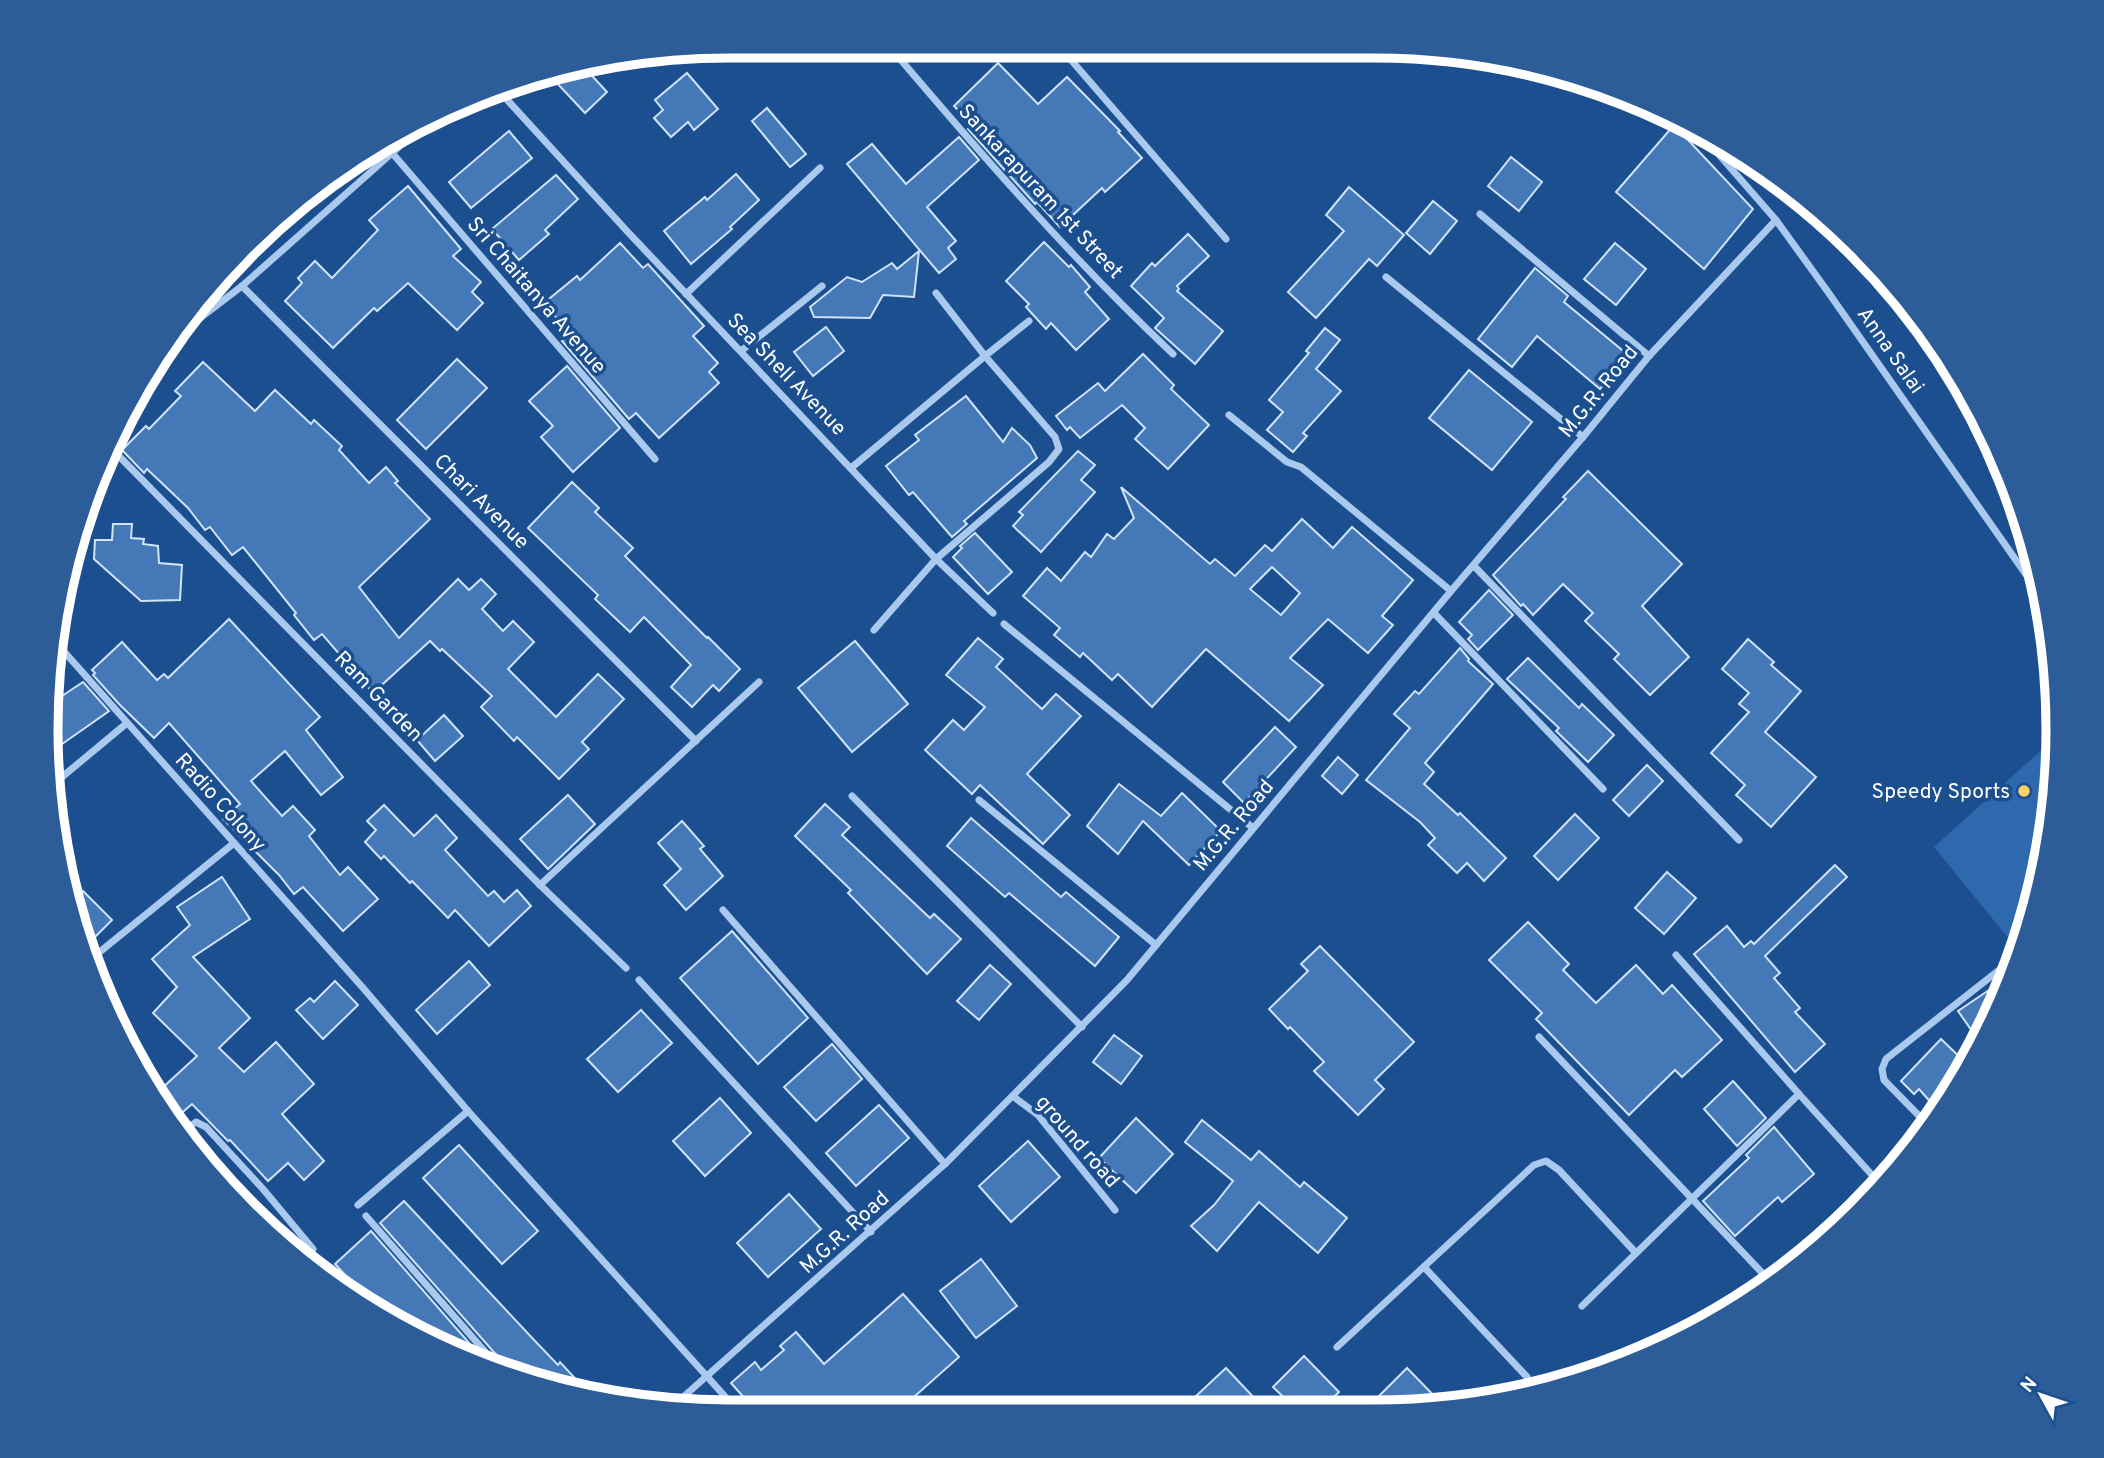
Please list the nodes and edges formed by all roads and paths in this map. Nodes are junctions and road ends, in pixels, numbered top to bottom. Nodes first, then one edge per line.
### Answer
1 (899, 58) edge
2 (1070, 58) edge
3 (504, 96) edge
4 (407, 140) edge
5 (1714, 150) edge
6 (393, 154) junction
7 (820, 168) dead end
8 (1480, 214) dead end
9 (1776, 220) junction
10 (1226, 239) dead end
11 (1386, 277) dead end
12 (242, 286) junction
13 (822, 286) dead end
14 (936, 293) dead end
15 (686, 294) junction
16 (201, 314) edge
17 (1029, 321) dead end
18 (741, 351) junction
19 (1173, 354) dead end
20 (985, 356) junction
21 (1649, 356) junction
22 (1228, 415) dead end
23 (1583, 438) junction
24 (117, 454) edge
25 (655, 459) dead end
26 (851, 468) junction
27 (936, 559) junction
28 (1474, 566) junction
29 (2028, 578) edge
30 (1451, 591) junction
31 (993, 613) dead end
32 (1434, 613) junction
33 (1004, 624) dead end
34 (874, 630) dead end
35 (62, 650) edge
36 (759, 682) dead end
37 (127, 723) junction
38 (696, 741) junction
39 (60, 779) edge
40 (1603, 789) dead end
41 (852, 796) dead end
42 (979, 800) dead end
43 (1253, 828) junction
44 (1739, 840) dead end
45 (234, 844) junction
46 (540, 885) junction
47 (723, 910) dead end
48 (1156, 945) junction
49 (97, 955) edge
50 (1676, 955) dead end
51 (626, 968) dead end
52 (2002, 968) edge
53 (639, 980) dead end
54 (1082, 1027) junction
55 (1539, 1037) dead end
56 (1799, 1094) junction
57 (1014, 1097) junction
58 (468, 1111) junction
59 (1922, 1118) edge
60 (189, 1127) edge
61 (945, 1164) junction
62 (1875, 1178) edge
63 (1692, 1198) junction
64 (358, 1205) dead end
65 (1115, 1210) dead end
66 (366, 1216) dead end
67 (871, 1232) junction
68 (313, 1249) dead end
69 (1636, 1253) junction
70 (1424, 1267) junction
71 (1765, 1275) edge
72 (1582, 1306) dead end
73 (1337, 1348) dead end
74 (488, 1355) edge
75 (706, 1376) junction
76 (1530, 1381) edge
77 (681, 1399) edge
78 (728, 1400) edge

1 - 19 street, Sankarapuram 1st Street
2 - 10 street
3 - 15 street, Sea Shell Avenue
4 - 6 street
5 - 9 street, Anna Salai
6 - 12 street
6 - 25 street, Sri Chaitanya Avenue
7 - 15 street
8 - 21 street
9 - 21 street, M.G.R. Road
9 - 29 street, Anna Salai
11 - 23 street
12 - 16 street
12 - 38 street, Chari Avenue
13 - 18 street
14 - 20 street
15 - 18 street, Sea Shell Avenue
17 - 20 street
18 - 26 street, Sea Shell Avenue
20 - 26 street
20 - 27 street
21 - 23 street, M.G.R. Road
22 - 30 street
23 - 28 street, M.G.R. Road
24 - 46 street, Ram Garden
26 - 27 street, Sea Shell Avenue
27 - 31 street, Sea Shell Avenue
27 - 34 street
28 - 30 street, M.G.R. Road
28 - 44 street
30 - 32 street, M.G.R. Road
32 - 40 street
32 - 43 street, M.G.R. Road
33 - 43 street
35 - 37 street, Radio Colony
36 - 38 street
37 - 39 street
37 - 45 street, Radio Colony
38 - 46 street
41 - 54 street
42 - 48 street
43 - 48 street, M.G.R. Road
45 - 49 street
45 - 58 street, Radio Colony
46 - 51 street, Ram Garden
47 - 61 street
48 - 54 street, M.G.R. Road
50 - 56 street
52 - 59 street
53 - 67 street
54 - 57 street, M.G.R. Road
55 - 63 street
56 - 62 street
56 - 63 street
57 - 61 street, M.G.R. Road
57 - 65 street, ground road
58 - 64 street
58 - 75 street, Radio Colony
60 - 68 street
61 - 67 street, M.G.R. Road
63 - 69 street
63 - 71 street
66 - 74 street
67 - 75 street, M.G.R. Road
69 - 70 street
69 - 72 street
70 - 73 street
70 - 76 street
75 - 77 street, M.G.R. Road
75 - 78 street, Radio Colony

